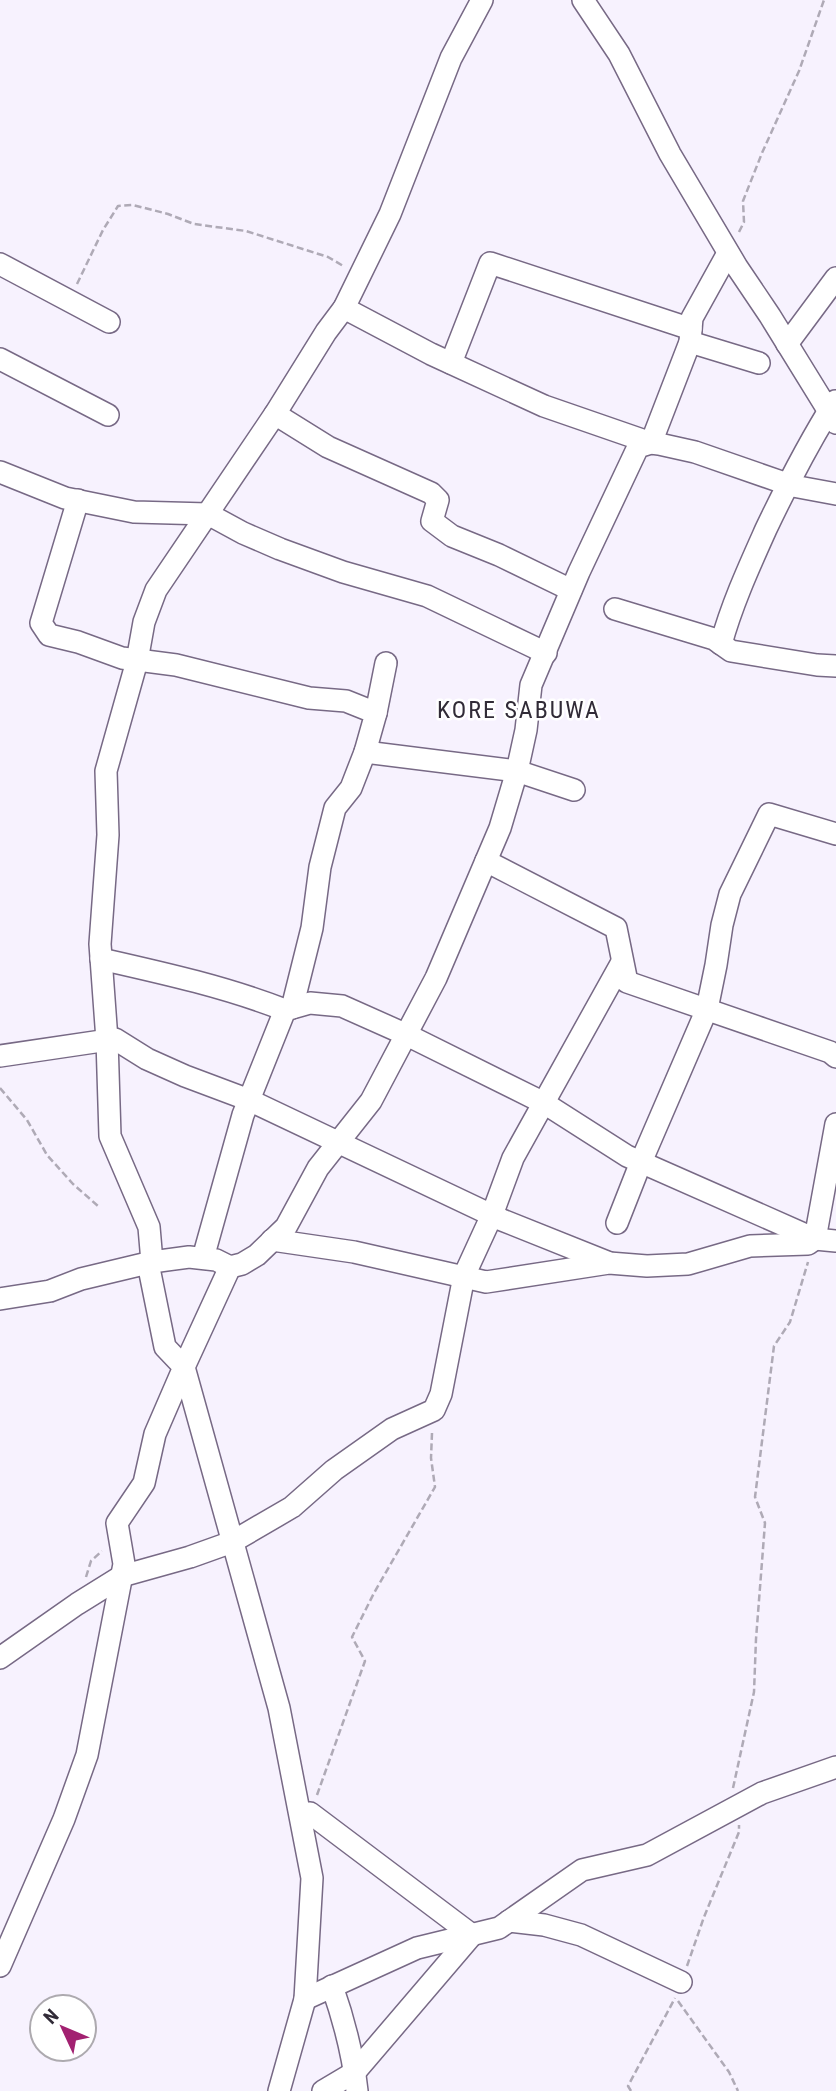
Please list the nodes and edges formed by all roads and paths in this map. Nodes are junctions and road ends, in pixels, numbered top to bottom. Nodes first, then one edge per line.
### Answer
1 (482, 0) edge
2 (583, 0) edge
3 (824, 0) edge
4 (728, 253) junction
5 (0, 264) edge
6 (360, 276) junction
7 (836, 278) edge
8 (70, 301) junction
9 (344, 308) junction
10 (109, 322) dead end
11 (691, 335) junction
12 (787, 344) junction
13 (0, 359) edge
14 (451, 363) junction
15 (759, 363) dead end
16 (834, 411) edge
17 (275, 414) junction
18 (108, 415) dead end
19 (650, 443) junction
20 (0, 472) edge
21 (787, 484) junction
22 (836, 494) edge
23 (78, 500) junction
24 (208, 514) junction
25 (571, 590) junction
26 (615, 609) dead end
27 (721, 644) junction
28 (545, 653) junction
29 (138, 661) junction
30 (386, 663) dead end
31 (836, 666) edge
32 (376, 713) junction
33 (365, 752) junction
34 (517, 771) junction
35 (574, 790) dead end
36 (836, 834) edge
37 (486, 861) junction
38 (101, 959) junction
39 (622, 962) junction
40 (289, 1009) junction
41 (707, 1009) junction
42 (407, 1035) junction
43 (107, 1040) junction
44 (0, 1056) edge
45 (836, 1057) edge
46 (0, 1088) edge
47 (249, 1100) junction
48 (544, 1103) junction
49 (836, 1124) edge
50 (339, 1142) junction
51 (641, 1162) junction
52 (98, 1206) dead end
53 (492, 1215) junction
54 (617, 1223) dead end
55 (272, 1240) junction
56 (828, 1243) edge
57 (203, 1258) junction
58 (152, 1262) junction
59 (609, 1263) junction
60 (230, 1267) junction
61 (464, 1276) junction
62 (0, 1299) edge
63 (184, 1367) junction
64 (434, 1410) junction
65 (119, 1536) junction
66 (232, 1542) junction
67 (122, 1576) junction
68 (78, 1604) junction
69 (0, 1658) edge
70 (836, 1767) edge
71 (740, 1805) junction
72 (310, 1813) joint
73 (509, 1921) junction
74 (472, 1934) junction
75 (0, 1966) edge
76 (332, 1986) junction
77 (678, 1990) junction
78 (305, 1999) junction
79 (356, 2082) edge
80 (279, 2091) edge
81 (323, 2091) edge
82 (631, 2091) edge
83 (738, 2091) edge

1 - 6 street
2 - 4 street
3 - 4 path
4 - 11 street
4 - 12 street
5 - 8 street
6 - 8 path
6 - 9 street
7 - 12 street
8 - 10 street
9 - 14 street
9 - 17 street
11 - 14 street
11 - 15 street
11 - 19 street
12 - 16 street
13 - 18 street
14 - 19 street
16 - 21 street
17 - 24 street
17 - 25 street
19 - 21 street
19 - 25 street
20 - 23 street
21 - 22 street
21 - 27 street
23 - 24 street
23 - 29 street
24 - 28 street
24 - 29 street
25 - 28 street
26 - 27 street
27 - 31 street
28 - 34 street
29 - 32 street
29 - 38 street
30 - 32 street
32 - 33 street
33 - 34 street
33 - 40 street
34 - 35 street
34 - 37 street
36 - 41 street
37 - 39 street
37 - 42 street
38 - 40 street
38 - 43 street
39 - 41 street
39 - 48 street
40 - 42 street
40 - 47 street
41 - 45 street
41 - 51 street
42 - 48 street
42 - 50 street
43 - 44 street
43 - 47 street
43 - 58 street
46 - 52 path
47 - 50 street
47 - 57 street
48 - 51 street
48 - 53 street
49 - 56 street
50 - 53 street
50 - 55 street
51 - 54 street
51 - 56 street
53 - 59 street
53 - 61 street
55 - 60 street
55 - 61 street
56 - 59 street
56 - 71 path
57 - 58 street
57 - 60 street
58 - 62 street
58 - 63 street
59 - 61 street
60 - 63 street
61 - 64 street
63 - 65 street
63 - 66 street
64 - 66 street
64 - 72 path
65 - 67 street
65 - 68 path
66 - 67 street
66 - 78 street
67 - 68 street
67 - 75 street
68 - 69 street
70 - 71 street
71 - 73 street
71 - 77 path
72 - 74 street
73 - 74 street
73 - 77 street
74 - 76 street
74 - 79 street
76 - 78 street
76 - 79 street
77 - 82 path
77 - 83 path
78 - 80 street
79 - 81 street

